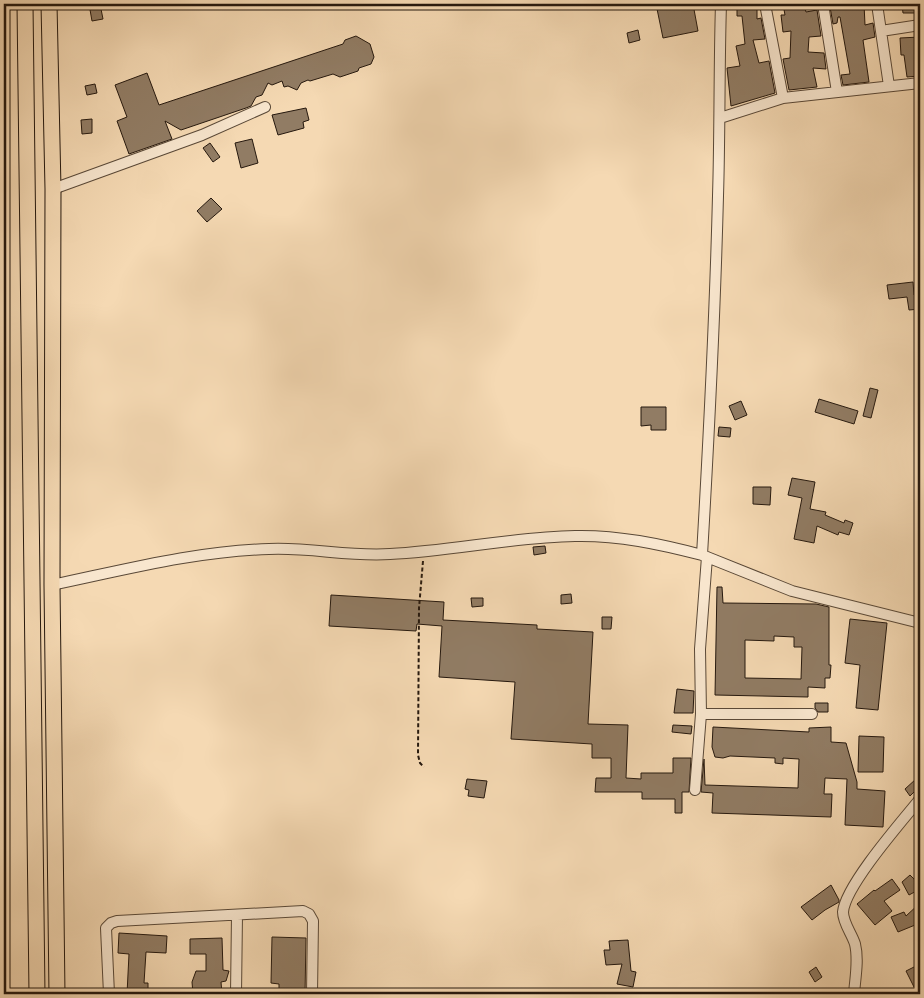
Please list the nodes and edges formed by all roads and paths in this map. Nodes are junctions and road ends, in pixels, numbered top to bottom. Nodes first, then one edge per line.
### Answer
1 (25, 4) edge
2 (49, 4) edge
3 (721, 4) edge
4 (765, 4) edge
5 (823, 4) edge
6 (877, 4) edge
7 (920, 24) edge
8 (881, 31) junction
9 (920, 83) edge
10 (889, 86) junction
11 (837, 92) junction
12 (783, 98) junction
13 (264, 107) dead end
14 (720, 118) junction
15 (53, 189) junction
16 (424, 551) junction
17 (705, 556) junction
18 (52, 585) junction
19 (920, 623) edge
20 (701, 714) junction
21 (812, 714) dead end
22 (424, 767) dead end
23 (695, 790) dead end
24 (920, 799) edge
25 (237, 915) junction
26 (37, 994) edge
27 (57, 994) edge
28 (109, 994) edge
29 (236, 994) edge
30 (312, 994) edge
31 (854, 994) edge

1 - 26 highway
2 - 15 highway
3 - 14 street
4 - 12 street
5 - 11 street
6 - 8 street
7 - 8 street
8 - 10 street
9 - 10 street
10 - 11 street
11 - 12 street
12 - 14 street
13 - 15 street
14 - 17 street
15 - 18 highway
16 - 17 street
16 - 18 street
16 - 22 path
17 - 19 street
17 - 20 street
18 - 27 highway
20 - 21 street
20 - 23 street
24 - 31 street
25 - 28 street
25 - 29 street
25 - 30 street

